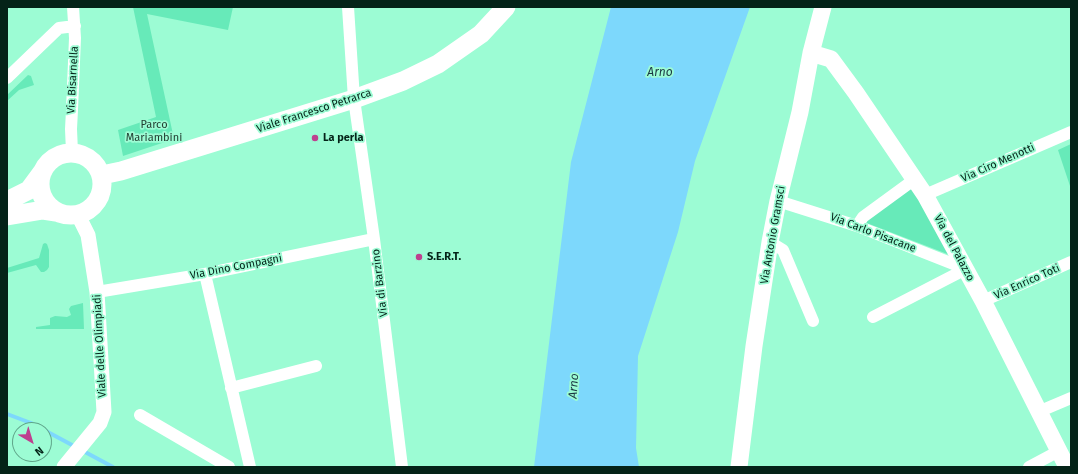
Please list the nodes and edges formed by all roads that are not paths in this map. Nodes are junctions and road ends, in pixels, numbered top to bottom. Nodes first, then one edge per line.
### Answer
1 (73, 7) edge
2 (348, 7) edge
3 (506, 7) edge
4 (824, 7) edge
5 (75, 26) junction
6 (811, 54) junction
7 (7, 78) edge
8 (354, 99) junction
9 (1071, 132) edge
10 (72, 152) junction
11 (43, 170) junction
12 (102, 174) junction
13 (915, 179) junction
14 (925, 195) junction
15 (7, 201) edge
16 (778, 201) junction
17 (56, 212) junction
18 (78, 215) junction
19 (7, 216) edge
20 (857, 226) junction
21 (374, 239) junction
22 (770, 242) junction
23 (1071, 262) edge
24 (966, 270) junction
25 (205, 274) junction
26 (97, 292) junction
27 (983, 301) junction
28 (873, 316) dead end
29 (813, 321) dead end
30 (316, 366) dead end
31 (231, 388) junction
32 (1071, 398) edge
33 (1038, 412) junction
34 (140, 416) dead end
35 (1059, 452) junction
36 (64, 467) edge
37 (229, 467) edge
38 (250, 467) edge
39 (402, 467) edge
40 (739, 467) edge
41 (1029, 467) edge
42 (1067, 467) edge

1 - 5 street, Via Bisarnella
2 - 8 street, Via di Barzino
3 - 8 main road, Viale Francesco Petrarca
4 - 6 main road, Via Antonio Gramsci
5 - 7 street
5 - 10 street, Via Bisarnella
6 - 13 main road, Via del Palazzo
6 - 16 main road, Via Antonio Gramsci
8 - 12 main road, Viale Francesco Petrarca
8 - 21 street, Via di Barzino
9 - 14 street, Via Ciro Menotti
10 - 11 main road
10 - 12 main road
11 - 15 main road
11 - 17 main road
12 - 18 main road
13 - 14 main road, Via del Palazzo
13 - 20 street
14 - 24 main road, Via del Palazzo
16 - 20 street, Via Carlo Pisacane
16 - 22 main road, Via Antonio Gramsci
17 - 18 main road
17 - 19 main road
18 - 26 street, Viale delle Olimpiadi
20 - 24 street, Via Carlo Pisacane
21 - 25 street, Via Dino Compagni
21 - 39 street, Via di Barzino
22 - 29 street
22 - 40 main road, Via Antonio Gramsci
23 - 27 street, Via Enrico Toti
24 - 27 main road, Via del Palazzo
24 - 28 street
25 - 26 street, Via Dino Compagni
25 - 31 street
26 - 36 street, Viale delle Olimpiadi
27 - 33 main road, Via del Palazzo
30 - 31 street
31 - 38 street
32 - 33 street
33 - 35 main road, Via del Palazzo
34 - 37 street
35 - 41 street
35 - 42 main road, Via del Palazzo

